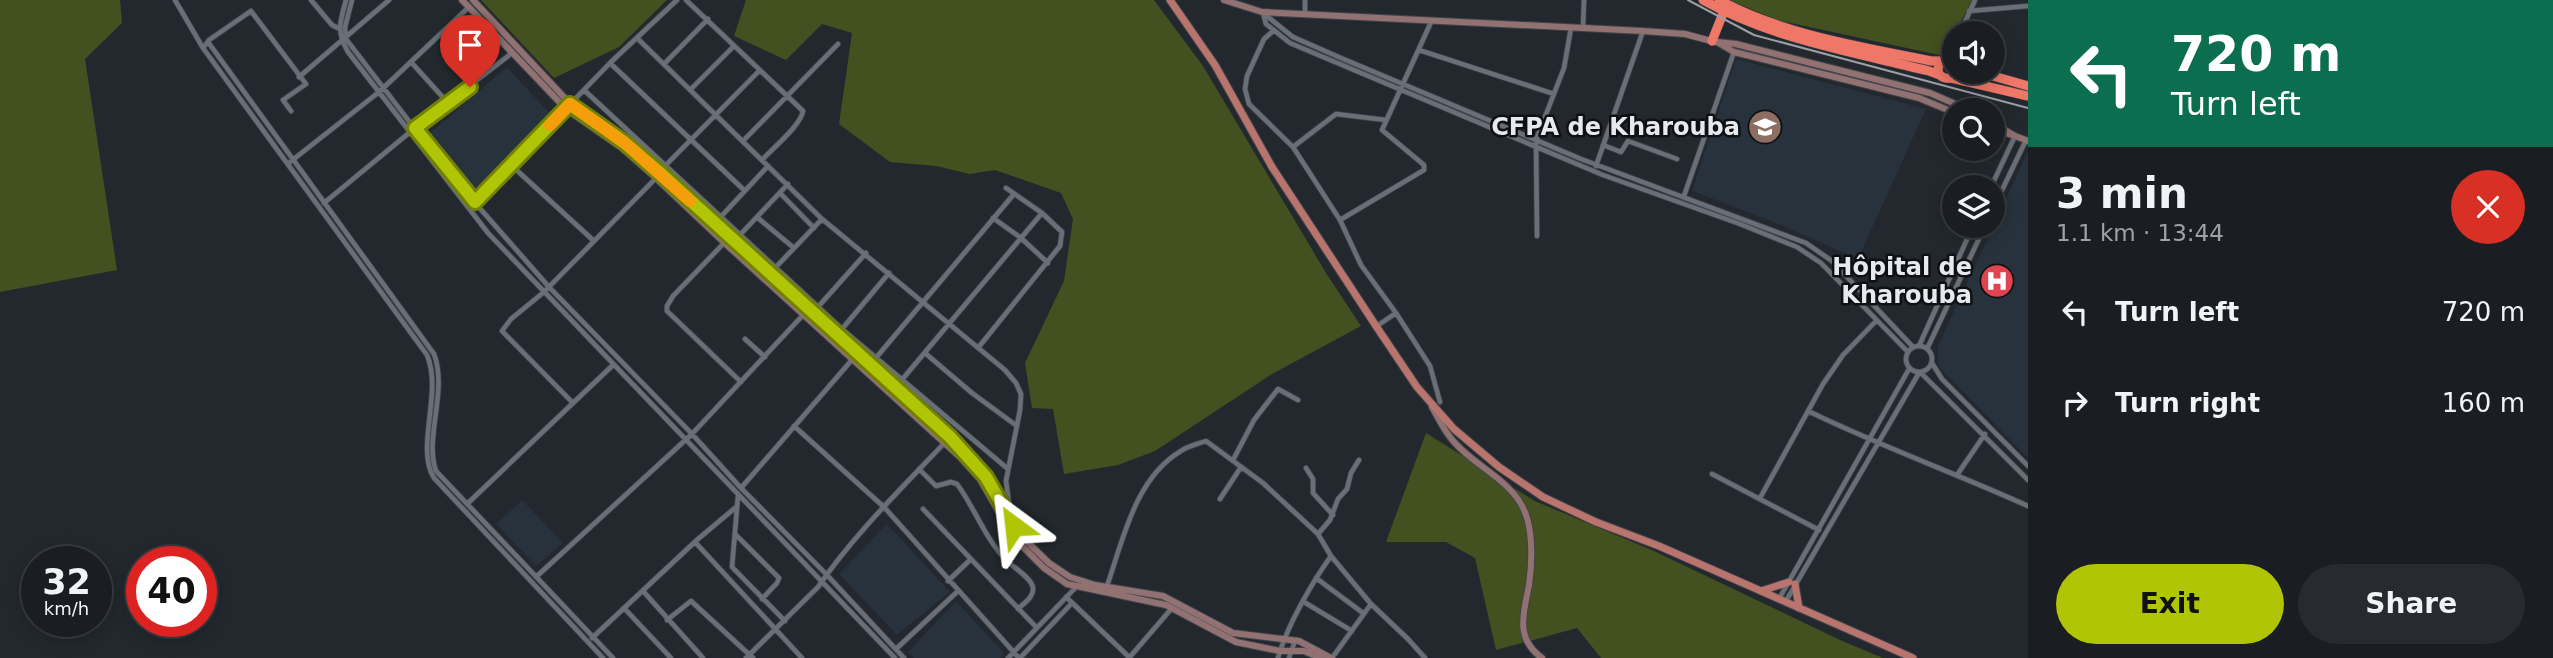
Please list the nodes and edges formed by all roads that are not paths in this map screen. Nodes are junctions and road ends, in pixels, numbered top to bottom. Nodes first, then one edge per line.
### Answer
1 (175, 0) edge
2 (310, 0) edge
3 (346, 0) edge
4 (352, 0) edge
5 (389, 0) edge
6 (462, 0) edge
7 (473, 0) edge
8 (677, 0) edge
9 (686, 0) edge
10 (1165, 0) edge
11 (1170, 0) edge
12 (1178, 0) edge
13 (1224, 0) edge
14 (1306, 0) edge
15 (1584, 0) edge
16 (1703, 0) edge
17 (1719, 0) edge
18 (1975, 0) edge
19 (2028, 6) edge
20 (469, 7) junction
21 (1724, 11) junction
22 (1969, 11) junction
23 (1262, 12) junction
24 (1180, 13) junction
25 (1305, 15) junction
26 (708, 19) junction
27 (1433, 19) junction
28 (1965, 21) edge
29 (1572, 28) junction
30 (1583, 28) junction
31 (342, 30) junction
32 (1273, 31) junction
33 (1643, 31) junction
34 (637, 38) junction
35 (344, 40) junction
36 (208, 42) junction
37 (1714, 42) junction
38 (838, 44) dead end
39 (734, 46) junction
40 (202, 48) junction
41 (1419, 50) junction
42 (1734, 52) junction
43 (512, 53) junction
44 (411, 62) junction
45 (610, 63) junction
46 (664, 64) junction
47 (1942, 64) edge
48 (1942, 67) edge
49 (760, 71) junction
50 (1940, 75) joint
51 (1221, 76) junction
52 (299, 77) junction
53 (2005, 79) edge
54 (1404, 84) junction
55 (1997, 84) edge
56 (2028, 86) edge
57 (691, 89) junction
58 (382, 90) junction
59 (584, 90) junction
60 (1401, 91) junction
61 (1554, 94) junction
62 (786, 95) junction
63 (2028, 96) edge
64 (1942, 98) edge
65 (448, 103) junction
66 (568, 106) junction
67 (1942, 108) edge
68 (291, 111) dead end
69 (716, 113) junction
70 (1385, 120) junction
71 (413, 130) junction
72 (2005, 130) edge
73 (2005, 133) edge
74 (2015, 136) junction
75 (690, 139) junction
76 (1536, 140) junction
77 (743, 141) junction
78 (2027, 141) edge
79 (1603, 145) junction
80 (1293, 147) junction
81 (1536, 148) junction
82 (1677, 159) dead end
83 (762, 160) junction
84 (290, 163) junction
85 (1596, 164) junction
86 (511, 165) junction
87 (768, 166) junction
88 (1594, 171) junction
89 (660, 172) junction
90 (1997, 175) edge
91 (788, 184) junction
92 (2005, 185) edge
93 (1006, 188) dead end
94 (745, 191) junction
95 (781, 194) junction
96 (1014, 194) junction
97 (1684, 197) junction
98 (475, 202) junction
99 (324, 203) junction
100 (1681, 203) junction
101 (1042, 213) junction
102 (758, 218) junction
103 (993, 218) junction
104 (822, 219) junction
105 (1340, 220) junction
106 (717, 221) junction
107 (814, 228) junction
108 (1536, 236) dead end
109 (1021, 238) junction
110 (1968, 238) edge
111 (1979, 238) edge
112 (594, 241) junction
113 (731, 242) junction
114 (794, 248) junction
115 (866, 253) junction
116 (1048, 262) junction
117 (775, 268) junction
118 (889, 273) junction
119 (549, 287) junction
120 (544, 292) junction
121 (923, 302) junction
122 (818, 307) junction
123 (1396, 313) junction
124 (803, 315) junction
125 (1876, 321) junction
126 (1890, 324) junction
127 (949, 326) junction
128 (1376, 326) junction
129 (842, 330) junction
130 (1885, 330) junction
131 (745, 339) dead end
132 (1916, 347) junction
133 (978, 348) junction
134 (1927, 349) junction
135 (1908, 352) junction
136 (925, 353) junction
137 (765, 357) junction
138 (855, 357) junction
139 (875, 358) junction
140 (1932, 363) junction
141 (613, 365) junction
142 (870, 365) junction
143 (1909, 369) junction
144 (1920, 373) junction
145 (901, 381) junction
146 (741, 382) junction
147 (895, 388) junction
148 (1298, 400) dead end
149 (1440, 402) dead end
150 (573, 403) junction
151 (1431, 405) junction
152 (1808, 411) junction
153 (794, 426) junction
154 (1017, 426) junction
155 (692, 434) junction
156 (1985, 435) junction
157 (684, 438) junction
158 (947, 440) junction
159 (1868, 440) junction
160 (1876, 444) junction
161 (1359, 460) dead end
162 (1233, 461) junction
163 (2028, 466) edge
164 (1241, 467) junction
165 (1306, 468) dead end
166 (919, 469) junction
167 (1008, 469) junction
168 (1712, 474) dead end
169 (1957, 475) junction
170 (2028, 480) edge
171 (741, 488) junction
172 (738, 495) junction
173 (1220, 499) dead end
174 (1760, 499) junction
175 (467, 504) junction
176 (2028, 506) edge
177 (736, 507) junction
178 (884, 507) junction
179 (922, 509) dead end
180 (1333, 515) junction
181 (1014, 526) junction
182 (1819, 530) junction
183 (734, 533) junction
184 (1318, 534) junction
185 (695, 542) junction
186 (1331, 556) junction
187 (971, 559) junction
188 (826, 574) junction
189 (536, 577) junction
190 (1316, 578) junction
191 (948, 581) junction
192 (1081, 581) junction
193 (822, 582) junction
194 (1792, 583) junction
195 (1107, 586) junction
196 (1075, 587) junction
197 (642, 591) junction
198 (958, 591) junction
199 (1761, 592) junction
200 (1066, 597) junction
201 (762, 599) junction
202 (1782, 601) junction
203 (1304, 602) junction
204 (1072, 603) junction
205 (1371, 604) junction
206 (1174, 605) junction
207 (624, 608) junction
208 (1799, 608) junction
209 (1018, 609) junction
210 (1363, 613) junction
211 (667, 620) junction
212 (785, 621) junction
213 (1037, 628) junction
214 (776, 630) junction
215 (1352, 631) junction
216 (593, 637) junction
217 (1284, 639) junction
218 (1295, 641) junction
219 (588, 642) junction
220 (896, 649) junction
221 (1293, 650) junction
222 (1013, 653) junction
223 (1279, 654) edge
224 (749, 657) edge
225 (603, 658) edge
226 (613, 658) edge
227 (671, 658) edge
228 (703, 658) edge
229 (802, 658) edge
230 (895, 658) edge
231 (904, 658) edge
232 (1008, 658) edge
233 (1019, 658) edge
234 (1130, 658) edge
235 (1289, 658) edge
236 (1321, 658) edge
237 (1331, 658) edge
238 (1425, 658) edge
239 (1542, 658) edge
240 (1913, 658) edge

1 - 40 street
2 - 31 street
3 - 31 street
4 - 31 street
5 - 35 street
6 - 20 street
7 - 66 street
8 - 34 street
9 - 26 street
10 - 51 main road
11 - 24 main road
12 - 24 main road
13 - 23 street
14 - 25 street
15 - 30 street
16 - 21 highway
17 - 47 highway
18 - 22 street
19 - 22 street
20 - 43 street
20 - 44 street
21 - 37 highway
21 - 50 highway
22 - 28 street
23 - 25 street
23 - 32 street
23 - 54 street
24 - 51 main road
25 - 27 street
26 - 39 street
26 - 46 street
27 - 29 street
27 - 41 street
29 - 30 street
29 - 61 street
30 - 33 street
31 - 35 street
32 - 60 street
32 - 80 street
33 - 37 street
33 - 79 street
34 - 45 street
34 - 46 street
35 - 52 street
35 - 58 street
36 - 40 street
36 - 52 street
36 - 84 street
37 - 42 street
37 - 64 street
38 - 62 street
39 - 49 street
39 - 57 street
40 - 84 street
41 - 54 street
41 - 61 street
42 - 67 street
42 - 97 street
43 - 65 street
43 - 66 street
44 - 58 street
44 - 65 street
45 - 59 street
45 - 75 street
46 - 57 street
48 - 50 highway
49 - 62 street
49 - 69 street
51 - 128 main road
52 - 68 street
53 - 56 highway
54 - 60 street
54 - 76 street
55 - 63 highway
57 - 69 street
58 - 71 street
58 - 84 street
59 - 66 street
59 - 89 street
60 - 70 street
60 - 81 street
61 - 76 street
62 - 77 street
62 - 83 street
65 - 71 street
66 - 86 street
66 - 89 street
69 - 75 street
69 - 77 street
70 - 80 street
70 - 105 street
71 - 98 street
71 - 99 street
71 - 120 street
72 - 74 street
73 - 74 street
74 - 78 street
74 - 90 street
75 - 89 street
75 - 94 street
76 - 81 street
76 - 85 street
77 - 83 street
78 - 92 street
79 - 82 street
79 - 85 street
80 - 105 street
81 - 88 street
81 - 108 street
83 - 87 street
84 - 99 street
84 - 219 street
85 - 88 street
85 - 97 street
86 - 98 street
86 - 112 street
87 - 91 street
87 - 94 street
88 - 100 street
89 - 106 street
89 - 112 street
89 - 113 street
91 - 95 street
91 - 104 street
93 - 96 street
94 - 106 street
95 - 102 street
95 - 107 street
96 - 101 street
96 - 103 street
97 - 100 street
97 - 126 street
98 - 119 street
99 - 175 street
100 - 125 street
101 - 109 street
101 - 116 street
102 - 113 street
102 - 114 street
103 - 109 street
103 - 121 street
104 - 107 street
104 - 115 street
105 - 123 street
106 - 113 street
107 - 114 street
109 - 116 street
109 - 127 street
110 - 132 street
111 - 134 street
112 - 119 street
113 - 117 street
113 - 124 street
113 - 138 street
113 - 146 street
114 - 117 street
115 - 118 street
115 - 122 street
116 - 133 street
117 - 122 street
118 - 121 street
118 - 129 street
119 - 120 street
119 - 155 street
120 - 141 street
120 - 150 street
121 - 127 street
121 - 139 street
122 - 129 street
123 - 128 street
123 - 149 street
124 - 137 street
124 - 138 street
125 - 130 street
125 - 152 street
126 - 130 street
126 - 132 street
127 - 133 street
127 - 136 street
128 - 151 main road
129 - 139 street
130 - 135 street
131 - 137 street
132 - 134 street
132 - 135 street
133 - 154 street
134 - 140 street
135 - 143 street
136 - 145 street
136 - 154 street
137 - 146 street
138 - 142 street
138 - 153 street
138 - 158 street
139 - 142 street
139 - 145 street
140 - 144 street
140 - 163 street
141 - 150 street
141 - 157 street
142 - 147 street
143 - 144 street
143 - 159 street
144 - 156 street
144 - 160 street
145 - 147 street
145 - 167 street
146 - 155 street
147 - 158 street
148 - 162 street
150 - 175 street
151 - 199 main road
151 - 239 street
152 - 159 street
152 - 174 street
153 - 171 street
153 - 178 street
154 - 167 street
155 - 157 street
155 - 171 street
156 - 169 street
156 - 170 street
157 - 172 street
157 - 189 street
158 - 166 street
158 - 181 street
158 - 196 street
159 - 160 street
159 - 182 street
160 - 169 street
160 - 194 street
161 - 180 street
162 - 164 street
162 - 195 street
164 - 173 street
164 - 184 street
165 - 180 street
166 - 178 street
166 - 209 street
167 - 181 street
168 - 174 street
169 - 176 street
171 - 172 street
171 - 188 street
172 - 177 street
172 - 193 street
174 - 182 street
175 - 189 street
177 - 183 street
177 - 185 street
178 - 188 street
178 - 191 street
179 - 187 street
180 - 184 street
181 - 192 street
182 - 194 street
183 - 201 street
183 - 201 street
184 - 186 street
185 - 197 street
185 - 214 street
186 - 190 street
186 - 205 street
187 - 191 street
187 - 209 street
188 - 193 street
188 - 220 street
189 - 216 street
190 - 203 street
190 - 210 street
191 - 198 street
192 - 195 street
192 - 196 street
193 - 212 street
193 - 230 street
194 - 199 main road
194 - 202 street
194 - 208 main road
195 - 206 street
196 - 200 street
196 - 206 street
197 - 207 street
197 - 211 street
198 - 220 street
198 - 222 street
199 - 202 main road
200 - 204 street
200 - 213 street
201 - 212 street
202 - 208 main road
203 - 215 street
203 - 217 street
204 - 233 street
204 - 234 street
205 - 210 street
205 - 238 street
206 - 217 street
206 - 223 street
206 - 234 street
207 - 216 street
207 - 227 street
208 - 240 main road
209 - 213 street
210 - 215 street
211 - 224 street
211 - 228 street
212 - 214 street
213 - 222 street
214 - 224 street
214 - 229 street
215 - 237 street
216 - 219 street
216 - 226 street
217 - 218 street
217 - 223 street
218 - 221 street
218 - 237 street
219 - 225 street
220 - 231 street
221 - 223 street
221 - 235 street
221 - 236 street
222 - 232 street
222 - 233 street

